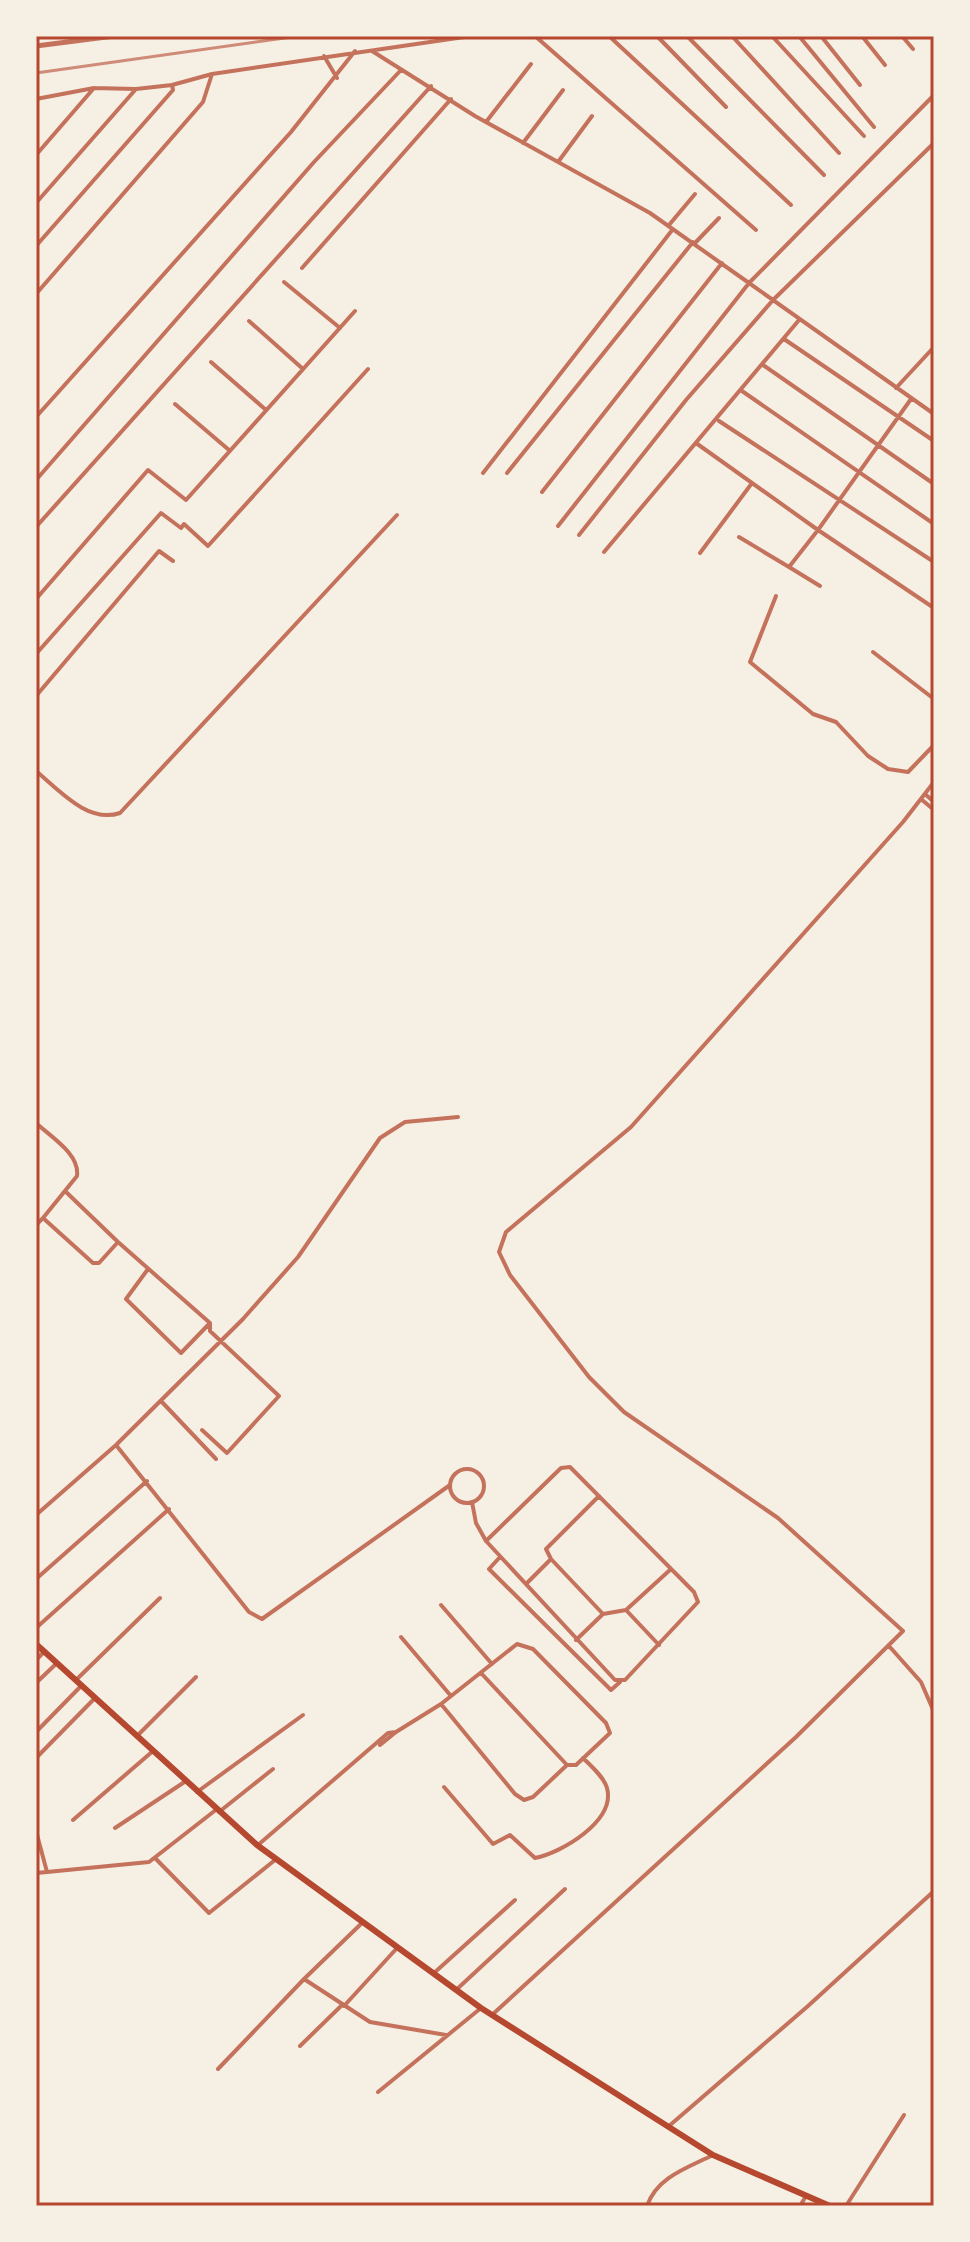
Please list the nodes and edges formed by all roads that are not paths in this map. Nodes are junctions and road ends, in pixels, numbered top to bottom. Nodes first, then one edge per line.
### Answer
1 (114, 36) edge
2 (471, 36) edge
3 (535, 36) edge
4 (609, 36) edge
5 (657, 36) edge
6 (687, 36) edge
7 (732, 36) edge
8 (772, 36) edge
9 (799, 36) edge
10 (821, 36) edge
11 (862, 36) edge
12 (902, 36) edge
13 (36, 46) edge
14 (913, 49) dead end
15 (355, 51) junction
16 (372, 51) junction
17 (324, 56) junction
18 (531, 64) dead end
19 (885, 65) dead end
20 (402, 69) junction
21 (212, 74) junction
22 (337, 78) junction
23 (172, 85) junction
24 (860, 85) dead end
25 (431, 86) junction
26 (94, 88) junction
27 (136, 89) junction
28 (563, 90) dead end
29 (934, 95) edge
30 (44, 97) junction
31 (36, 99) edge
32 (451, 99) junction
33 (36, 106) edge
34 (726, 107) dead end
35 (592, 116) dead end
36 (486, 122) junction
37 (874, 127) dead end
38 (864, 136) dead end
39 (523, 143) junction
40 (934, 143) edge
41 (839, 153) dead end
42 (36, 155) edge
43 (558, 162) junction
44 (824, 175) dead end
45 (695, 194) dead end
46 (36, 203) edge
47 (791, 205) dead end
48 (719, 218) dead end
49 (672, 226) junction
50 (756, 230) dead end
51 (694, 243) junction
52 (36, 246) edge
53 (722, 263) junction
54 (302, 268) dead end
55 (284, 282) dead end
56 (749, 283) junction
57 (36, 294) edge
58 (773, 300) junction
59 (355, 311) dead end
60 (799, 320) junction
61 (249, 321) dead end
62 (340, 328) junction
63 (784, 339) junction
64 (934, 347) edge
65 (211, 362) dead end
66 (763, 365) junction
67 (303, 369) junction
68 (368, 369) dead end
69 (896, 388) junction
70 (742, 391) junction
71 (911, 399) junction
72 (175, 404) dead end
73 (266, 410) junction
74 (934, 414) edge
75 (36, 417) edge
76 (898, 417) junction
77 (718, 421) junction
78 (934, 441) edge
79 (696, 443) junction
80 (878, 447) junction
81 (229, 450) junction
82 (483, 473) dead end
83 (507, 473) dead end
84 (860, 475) junction
85 (36, 480) edge
86 (752, 483) junction
87 (934, 484) edge
88 (542, 492) dead end
89 (840, 501) junction
90 (397, 515) dead end
91 (934, 524) edge
92 (558, 526) dead end
93 (36, 527) edge
94 (818, 530) junction
95 (579, 535) dead end
96 (739, 537) dead end
97 (604, 552) dead end
98 (700, 553) dead end
99 (173, 561) dead end
100 (934, 562) edge
101 (789, 567) junction
102 (820, 586) dead end
103 (776, 596) dead end
104 (36, 599) edge
105 (934, 608) edge
106 (873, 652) dead end
107 (36, 654) edge
108 (36, 696) edge
109 (934, 699) edge
110 (934, 745) edge
111 (36, 771) edge
112 (934, 782) edge
113 (923, 796) junction
114 (934, 802) edge
115 (934, 810) edge
116 (458, 1117) dead end
117 (36, 1123) edge
118 (65, 1191) junction
119 (43, 1218) junction
120 (36, 1225) edge
121 (118, 1242) junction
122 (148, 1269) junction
123 (210, 1323) junction
124 (221, 1341) junction
125 (161, 1401) junction
126 (202, 1430) dead end
127 (116, 1445) junction
128 (216, 1459) dead end
129 (147, 1481) junction
130 (450, 1485) junction
131 (599, 1496) junction
132 (472, 1502) junction
133 (169, 1509) junction
134 (36, 1515) edge
135 (486, 1541) junction
136 (500, 1557) junction
137 (551, 1559) junction
138 (671, 1569) junction
139 (36, 1579) edge
140 (526, 1584) junction
141 (160, 1598) dead end
142 (441, 1605) dead end
143 (626, 1610) junction
144 (603, 1614) junction
145 (36, 1628) edge
146 (401, 1637) dead end
147 (576, 1640) junction
148 (36, 1644) edge
149 (659, 1645) junction
150 (889, 1646) junction
151 (45, 1651) junction
152 (36, 1660) edge
153 (57, 1663) junction
154 (492, 1664) junction
155 (481, 1673) junction
156 (196, 1677) dead end
157 (620, 1682) junction
158 (36, 1683) edge
159 (79, 1683) junction
160 (451, 1696) junction
161 (95, 1698) junction
162 (441, 1704) junction
163 (934, 1712) edge
164 (303, 1715) dead end
165 (36, 1732) edge
166 (137, 1736) junction
167 (153, 1751) junction
168 (583, 1758) junction
169 (36, 1760) edge
170 (567, 1765) junction
171 (273, 1769) dead end
172 (186, 1781) junction
173 (444, 1787) dead end
174 (197, 1792) junction
175 (218, 1810) junction
176 (73, 1820) dead end
177 (115, 1828) dead end
178 (36, 1831) edge
179 (257, 1845) junction
180 (155, 1858) junction
181 (276, 1860) junction
182 (47, 1872) junction
183 (36, 1873) edge
184 (565, 1889) dead end
185 (933, 1895) edge
186 (515, 1900) dead end
187 (363, 1922) junction
188 (398, 1947) junction
189 (433, 1973) junction
190 (304, 1979) junction
191 (456, 1990) junction
192 (343, 2006) junction
193 (481, 2008) junction
194 (492, 2015) junction
195 (446, 2035) junction
196 (300, 2046) dead end
197 (218, 2069) dead end
198 (378, 2092) dead end
199 (904, 2115) dead end
200 (669, 2126) junction
201 (713, 2155) junction
202 (806, 2196) junction
203 (818, 2204) edge
204 (647, 2206) edge
205 (800, 2206) edge
206 (830, 2206) edge
207 (846, 2206) edge

1 - 13 street
2 - 16 street
3 - 50 street
4 - 47 street
5 - 34 street
6 - 44 street
7 - 41 street
8 - 38 street
9 - 37 street
10 - 24 street
11 - 19 street
12 - 14 street
15 - 16 street
15 - 17 street
15 - 22 street
16 - 20 street
17 - 21 street
17 - 22 street
18 - 36 street
20 - 25 street
20 - 85 street
21 - 23 street
21 - 57 street
22 - 75 street
23 - 27 street
23 - 52 street
25 - 32 street
25 - 93 street
26 - 27 street
26 - 30 street
26 - 42 street
27 - 46 street
28 - 39 street
29 - 56 street
30 - 31 street
30 - 33 street
32 - 36 street
32 - 54 street
35 - 43 street
36 - 39 street
39 - 43 street
40 - 58 street
43 - 49 street
45 - 49 street
48 - 51 street
49 - 51 street
49 - 82 street
51 - 53 street
51 - 83 street
53 - 56 street
53 - 88 street
55 - 62 street
56 - 58 street
56 - 92 street
58 - 60 street
58 - 95 street
59 - 62 street
60 - 63 street
60 - 69 street
61 - 67 street
62 - 67 street
63 - 66 street
63 - 76 street
64 - 69 street
65 - 73 street
66 - 70 street
66 - 80 street
67 - 73 street
68 - 107 street
69 - 71 street
70 - 77 street
70 - 84 street
71 - 74 street
71 - 76 street
72 - 81 street
73 - 81 street
76 - 78 street
76 - 80 street
77 - 79 street
77 - 89 street
79 - 86 street
79 - 97 street
80 - 84 street
80 - 87 street
81 - 104 street
84 - 89 street
84 - 91 street
86 - 94 street
86 - 98 street
89 - 94 street
89 - 100 street
90 - 111 street
94 - 101 street
94 - 105 street
96 - 101 street
99 - 108 street
101 - 102 street
103 - 110 street
106 - 109 street
112 - 113 street
113 - 114 street
113 - 115 street
113 - 150 street
116 - 124 street
117 - 118 street
118 - 119 street
118 - 121 street
119 - 120 street
119 - 121 street
121 - 122 street
122 - 123 street
122 - 123 street
123 - 124 street
124 - 125 street
124 - 126 street
125 - 127 street
125 - 128 street
127 - 129 street
127 - 134 street
129 - 133 street
129 - 139 street
130 - 132 street
130 - 132 street
130 - 133 street
131 - 135 street
131 - 137 street
131 - 138 street
132 - 135 street
133 - 145 street
135 - 136 street
136 - 140 street
136 - 157 street
137 - 140 street
137 - 144 street
138 - 143 street
138 - 149 street
140 - 147 street
141 - 159 street
142 - 154 street
143 - 144 street
143 - 149 street
144 - 147 street
146 - 160 street
147 - 157 street
148 - 151 main road
149 - 157 street
150 - 163 street
150 - 194 street
151 - 152 street
151 - 153 main road
153 - 158 street
153 - 159 main road
154 - 155 street
154 - 168 street
155 - 160 street
155 - 170 street
156 - 166 street
159 - 161 main road
159 - 165 street
160 - 162 street
161 - 166 main road
161 - 169 street
162 - 170 street
162 - 179 street
164 - 174 street
166 - 167 main road
167 - 172 main road
167 - 176 street
168 - 170 street
168 - 173 street
171 - 175 street
172 - 174 main road
172 - 177 street
174 - 175 main road
175 - 179 main road
175 - 180 street
178 - 182 street
179 - 181 main road
180 - 181 street
180 - 182 street
181 - 187 main road
182 - 183 street
184 - 191 street
185 - 200 street
186 - 189 street
187 - 188 main road
187 - 190 street
188 - 189 main road
188 - 192 street
189 - 191 main road
190 - 192 street
190 - 197 street
191 - 193 main road
192 - 195 street
192 - 196 street
193 - 194 main road
193 - 195 street
194 - 200 main road
195 - 198 street
199 - 207 street
200 - 201 main road
201 - 202 main road
201 - 204 street
202 - 203 main road
202 - 205 street
203 - 206 main road

